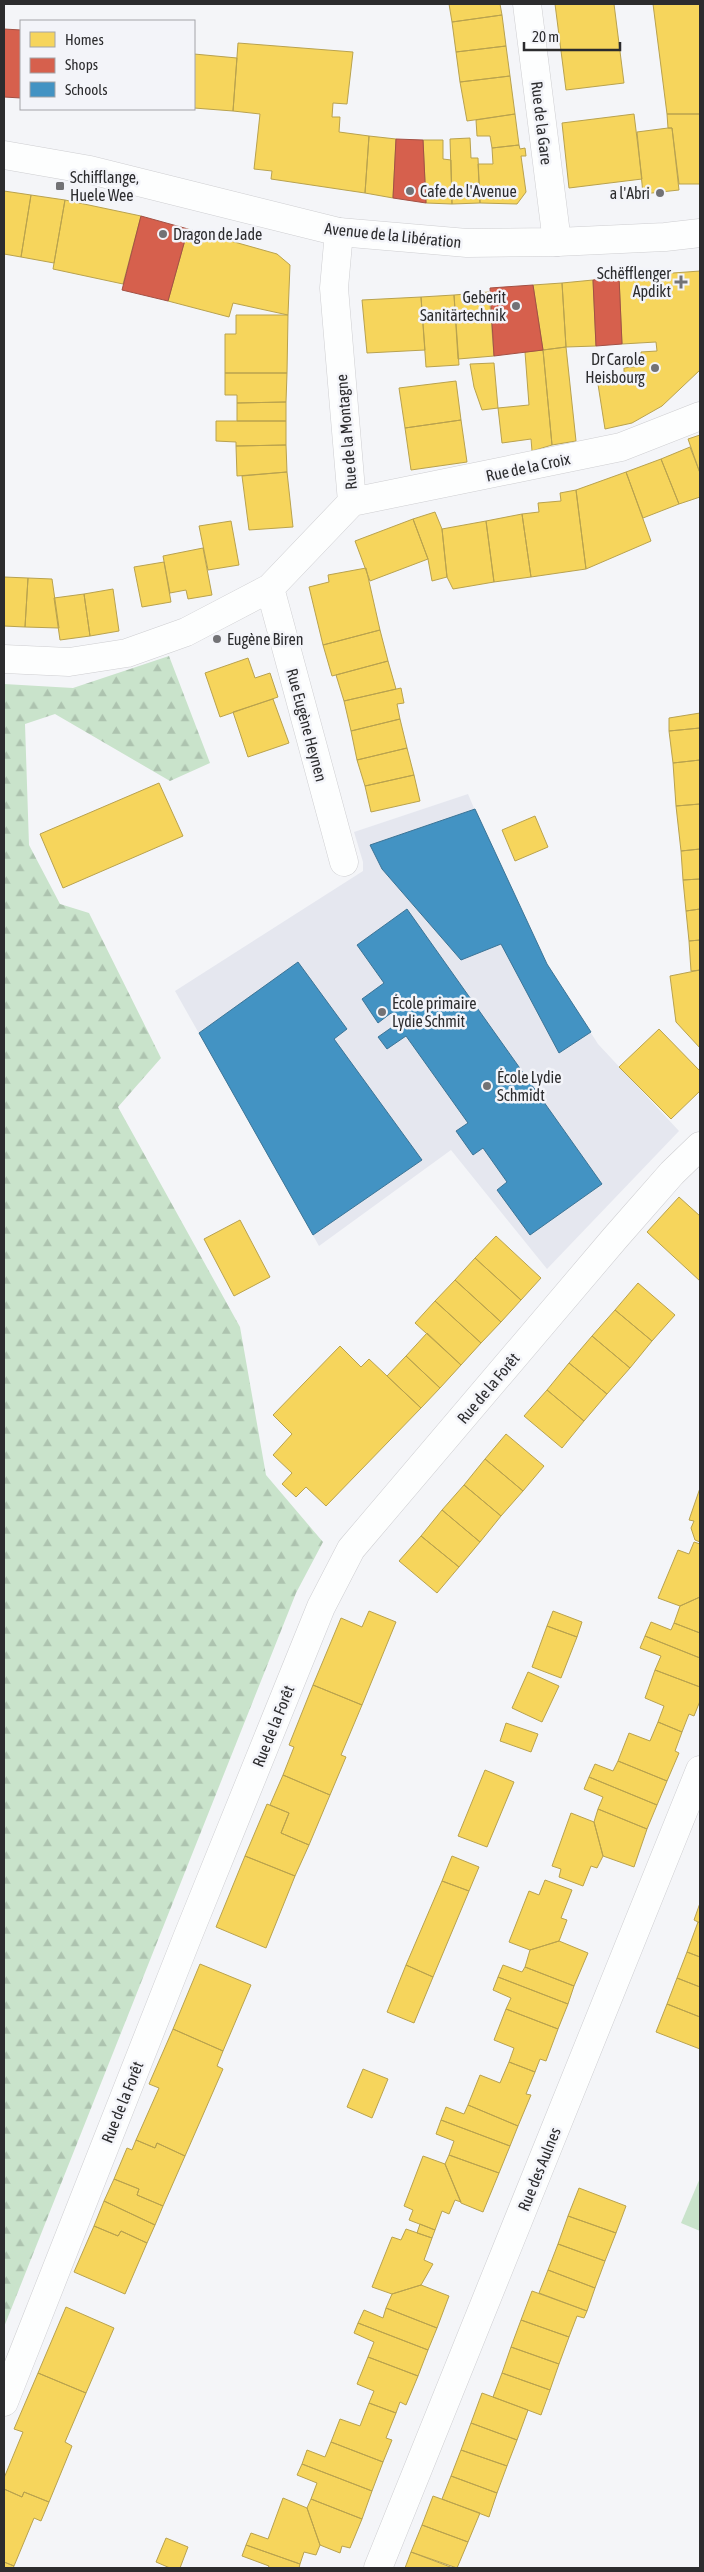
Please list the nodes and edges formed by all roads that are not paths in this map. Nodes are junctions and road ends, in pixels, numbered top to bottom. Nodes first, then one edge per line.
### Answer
1 (527, 4) edge
2 (4, 155) edge
3 (338, 232) junction
4 (700, 233) edge
5 (557, 242) junction
6 (700, 416) edge
7 (352, 502) junction
8 (270, 588) junction
9 (4, 659) edge
10 (344, 862) dead end
11 (700, 1146) edge
12 (700, 1770) edge
13 (4, 2402) edge
14 (378, 2568) edge

1 - 5 street, Rue de la Gare
2 - 3 street, Avenue de la Libération
3 - 5 street, Avenue de la Libération
3 - 7 street, Rue de la Montagne
4 - 5 street, Avenue de la Libération
6 - 7 street, Rue de la Croix
7 - 8 street, Rue de la Montagne
8 - 9 street, Rue de la Montagne
8 - 10 street, Rue Eugène Heynen
11 - 13 street, Rue de la Forêt
12 - 14 street, Rue des Aulnes

